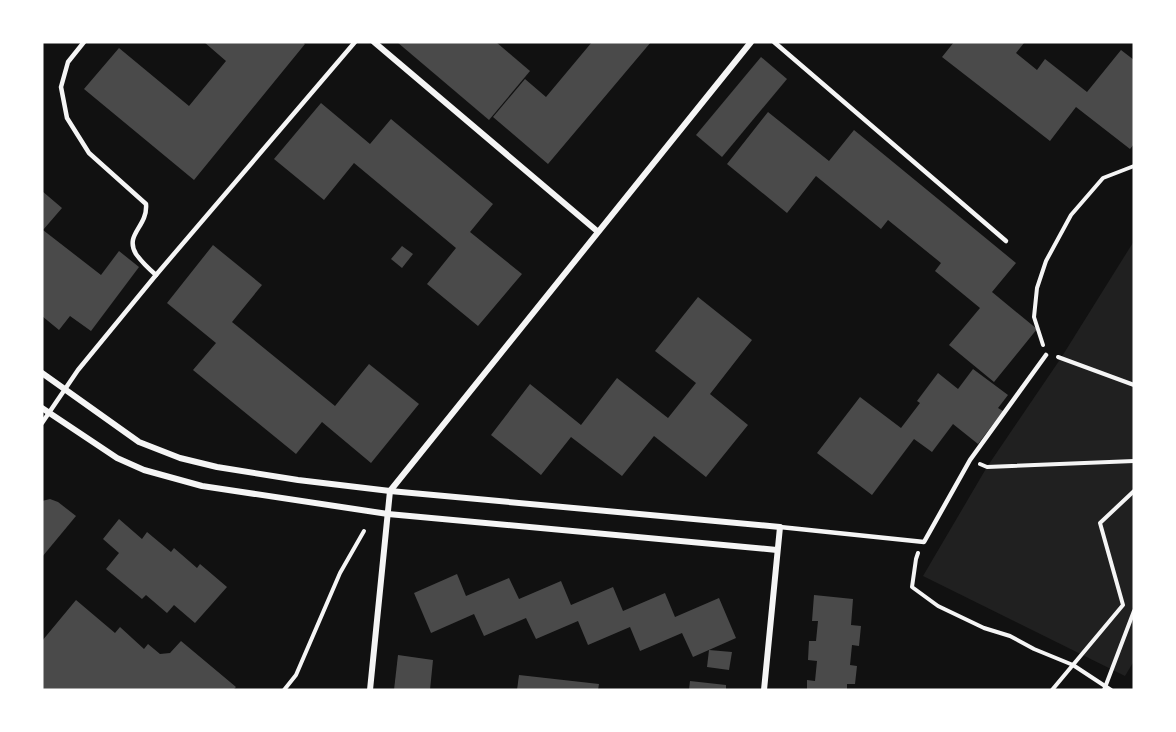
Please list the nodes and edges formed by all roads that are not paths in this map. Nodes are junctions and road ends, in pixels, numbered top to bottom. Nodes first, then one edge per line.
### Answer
1 (84, 42) edge
2 (355, 42) edge
3 (374, 42) edge
4 (751, 42) edge
5 (774, 42) edge
6 (597, 231) junction
7 (1006, 241) dead end
8 (156, 275) junction
9 (1046, 355) road end
10 (42, 373) edge
11 (64, 390) junction
12 (42, 408) edge
13 (49, 413) junction
14 (42, 423) edge
15 (390, 490) junction
16 (388, 514) junction
17 (780, 527) junction
18 (777, 550) junction
19 (370, 690) edge
20 (764, 690) edge

1 - 8 lane
2 - 8 lane
3 - 6 street
4 - 6 street
5 - 7 lane
6 - 15 street
8 - 11 lane
9 - 17 lane
10 - 11 street
11 - 13 lane
11 - 15 street
12 - 13 street
13 - 14 lane
13 - 16 street
15 - 16 street
15 - 17 street
16 - 18 street
16 - 19 street
17 - 18 street
18 - 20 street

